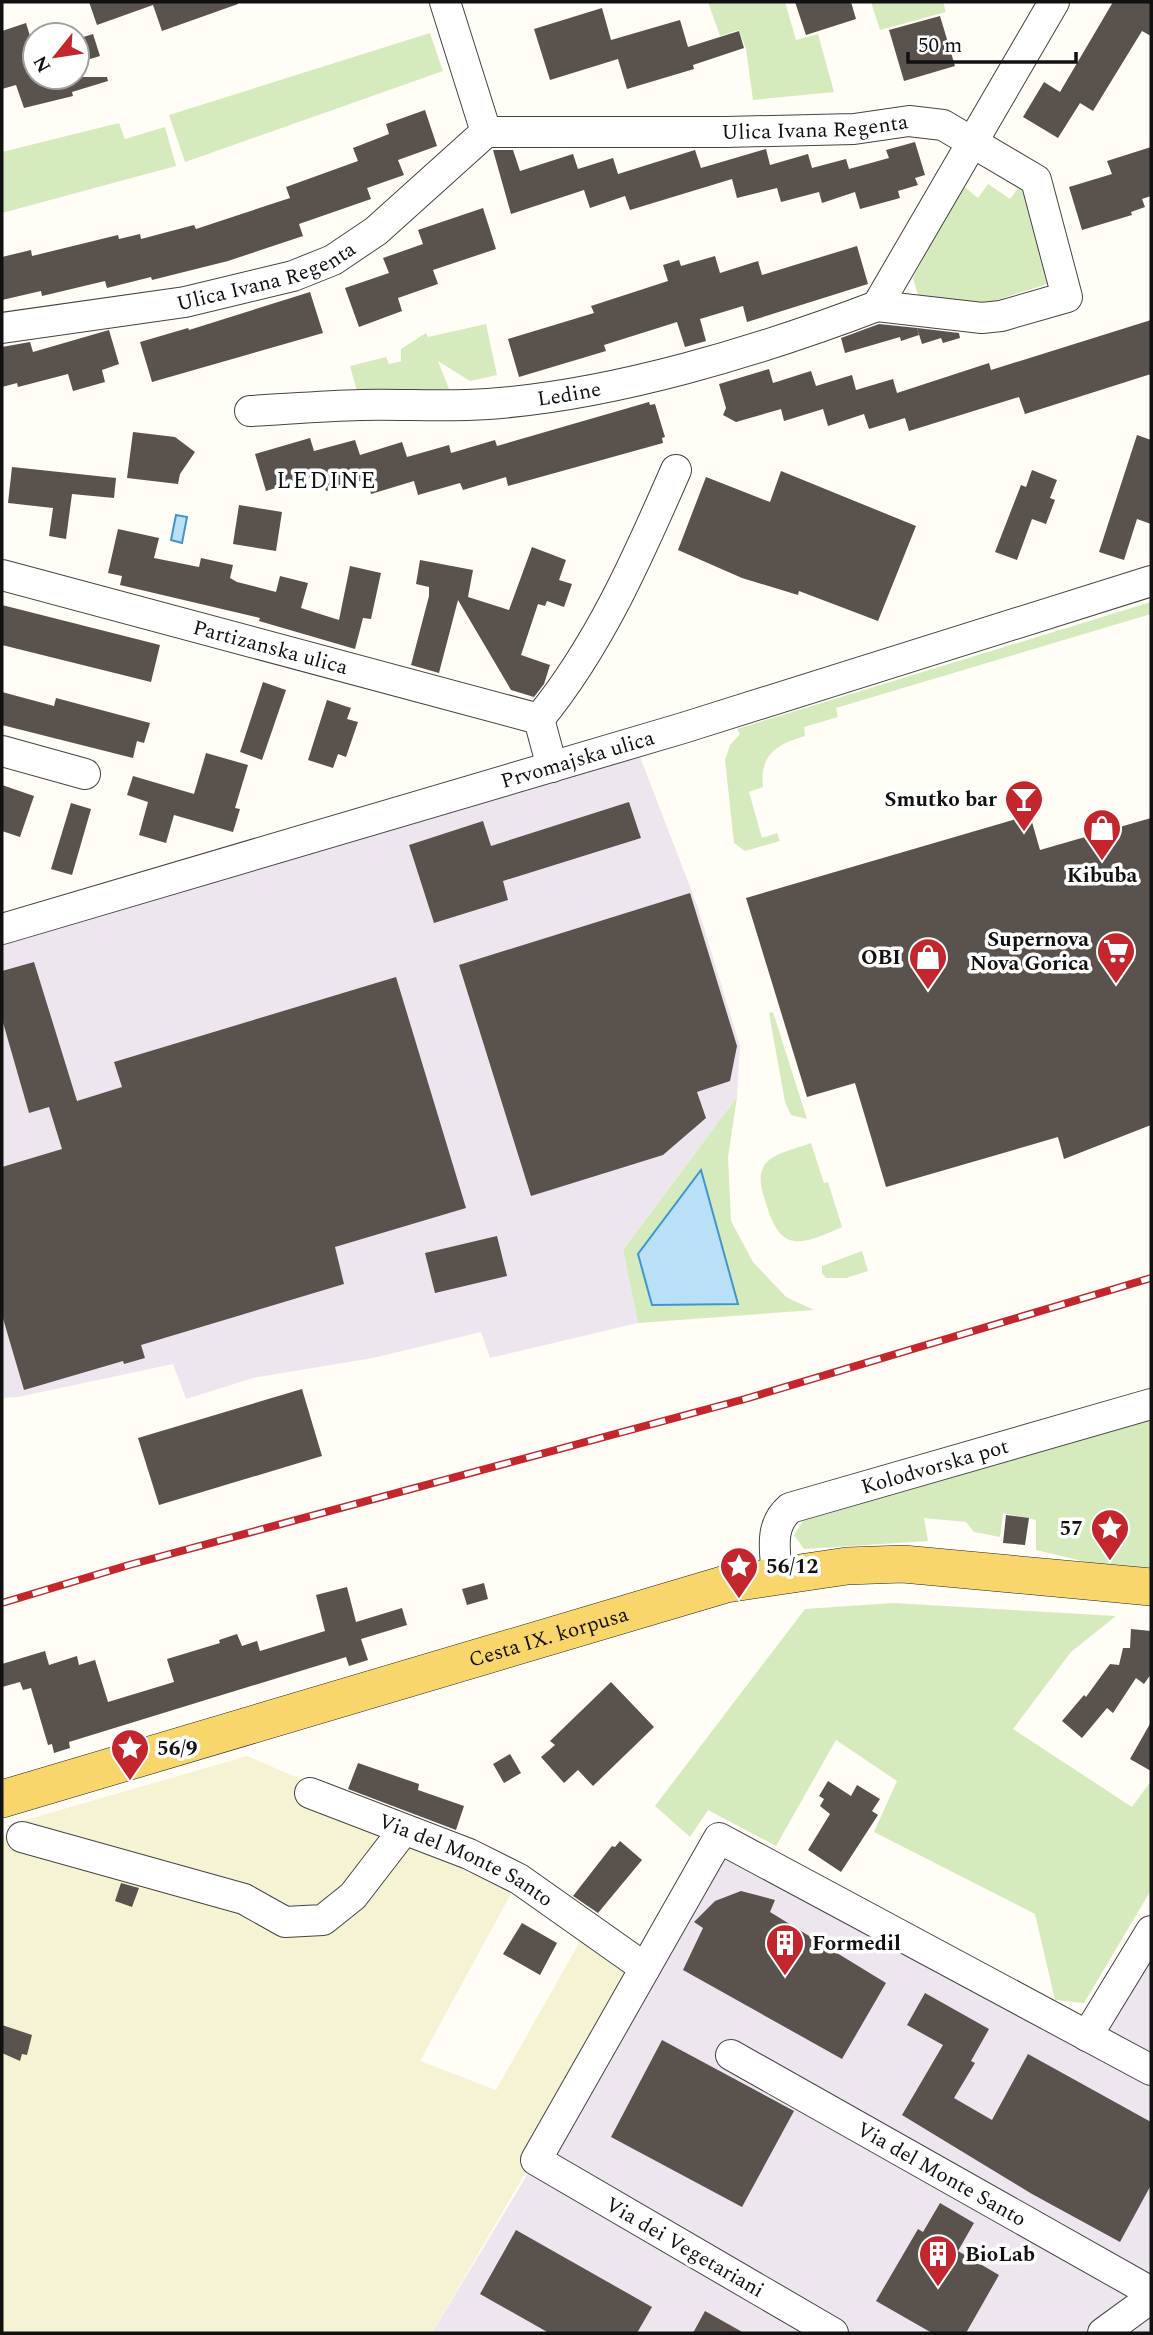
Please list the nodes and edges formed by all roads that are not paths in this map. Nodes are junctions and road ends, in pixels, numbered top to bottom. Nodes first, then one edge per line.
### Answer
1 (445, 2) edge
2 (1054, 2) edge
3 (486, 132) junction
4 (972, 142) junction
5 (877, 306) junction
6 (2, 328) edge
7 (250, 411) dead end
8 (676, 470) dead end
9 (2, 575) edge
10 (1151, 581) edge
11 (539, 719) junction
12 (2, 751) edge
13 (552, 767) junction
14 (85, 774) dead end
15 (2, 929) edge
16 (1151, 1404) edge
17 (777, 1575) junction
18 (1151, 1587) edge
19 (310, 1793) dead end
20 (2, 1799) edge
21 (403, 1831) junction
22 (22, 1836) dead end
23 (1151, 1931) edge
24 (645, 1968) junction
25 (1087, 2036) junction
26 (732, 2055) dead end
27 (1151, 2070) edge
28 (1151, 2292) edge
29 (1151, 2298) edge
30 (833, 2333) edge
31 (1103, 2333) edge

1 - 3 street
2 - 4 street
3 - 4 street, Ulica Ivana Regenta
3 - 6 street, Ulica Ivana Regenta
4 - 5 street
4 - 5 street, Ledine
5 - 7 street, Ledine
8 - 11 street
9 - 11 street, Partizanska ulica
10 - 13 street, Prvomajska ulica
11 - 13 street
12 - 14 street
13 - 15 street, Prvomajska ulica
16 - 17 street, Kolodvorska pot
17 - 18 main road, Cesta IX. korpusa
17 - 20 main road, Cesta IX. korpusa
19 - 21 street, Via del Monte Santo
21 - 22 street
21 - 24 street, Via del Monte Santo
23 - 25 street
24 - 25 street
24 - 30 street, Via dei Vegetariani
25 - 27 street
26 - 28 street, Via del Monte Santo
29 - 31 street

